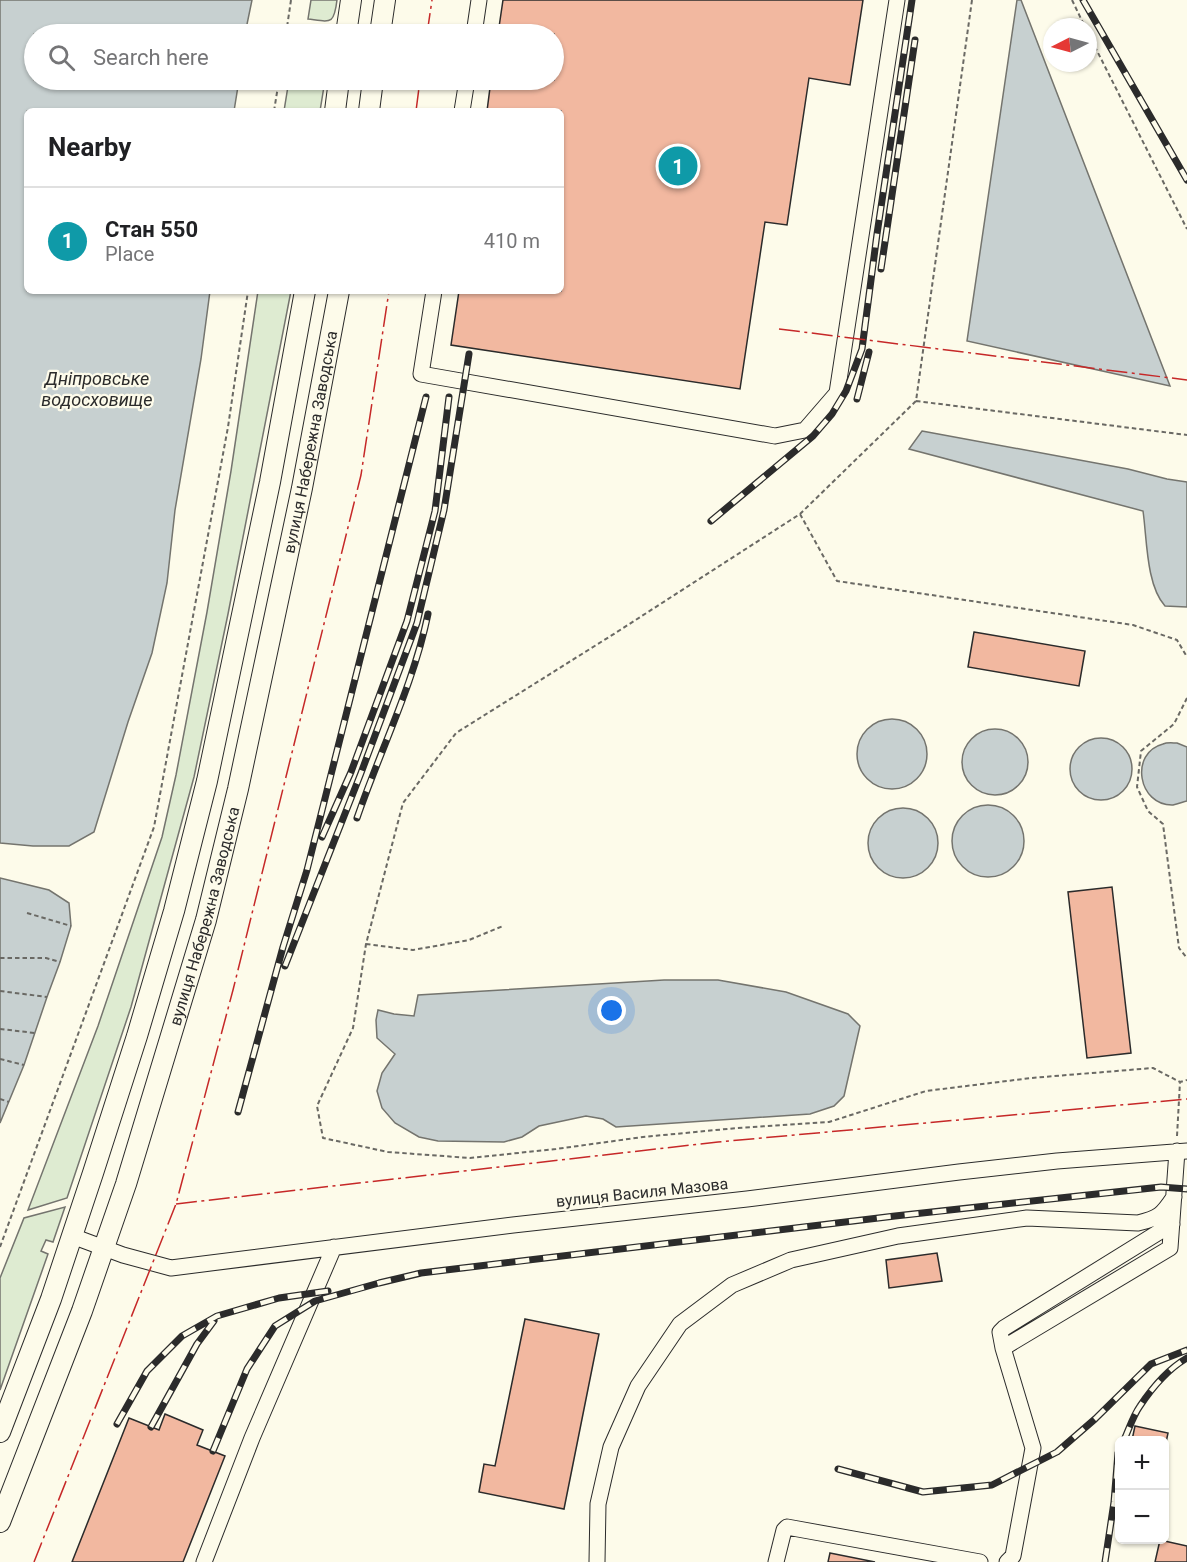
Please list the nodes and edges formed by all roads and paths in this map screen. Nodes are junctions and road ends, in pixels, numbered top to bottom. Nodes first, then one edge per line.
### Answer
1 (291, 0) edge
2 (351, 0) edge
3 (385, 0) edge
4 (479, 0) edge
5 (897, 0) edge
6 (972, 0) edge
7 (1072, 0) edge
8 (1081, 18) edge
9 (287, 24) edge
10 (347, 24) edge
11 (381, 24) edge
12 (475, 24) edge
13 (1097, 51) edge
14 (277, 90) edge
15 (338, 90) edge
16 (372, 90) edge
17 (465, 90) edge
18 (274, 108) edge
19 (335, 108) edge
20 (369, 108) edge
21 (462, 108) edge
22 (1187, 229) edge
23 (248, 294) edge
24 (304, 294) edge
25 (338, 294) edge
26 (434, 294) edge
27 (916, 401) junction
28 (1187, 435) edge
29 (800, 514) junction
30 (1187, 657) edge
31 (1187, 698) edge
32 (27, 913) dead end
33 (71, 926) dead end
34 (503, 926) dead end
35 (366, 944) junction
36 (0, 958) edge
37 (1187, 958) edge
38 (60, 962) dead end
39 (0, 991) edge
40 (46, 996) dead end
41 (0, 1029) edge
42 (35, 1033) dead end
43 (0, 1059) edge
44 (24, 1065) dead end
45 (1187, 1080) edge
46 (1180, 1082) junction
47 (0, 1099) edge
48 (9, 1102) dead end
49 (1182, 1151) edge
50 (1174, 1197) junction
51 (72, 1236) junction
52 (0, 1247) edge
53 (104, 1248) junction
54 (334, 1248) junction
55 (0, 1432) edge
56 (0, 1522) edge
57 (204, 1562) edge
58 (597, 1562) edge
59 (776, 1562) edge
60 (980, 1562) edge
61 (1006, 1562) edge

1 - 9 path
2 - 10 main road
3 - 11 main road
4 - 12 street
5 - 26 street
6 - 27 path
7 - 8 path
13 - 22 path
14 - 18 path
15 - 19 main road
16 - 20 main road
17 - 21 street
23 - 52 path
24 - 51 main road, вулиця Набережна Заводська
25 - 53 main road, вулиця Набережна Заводська
27 - 28 path
27 - 29 path
29 - 30 path
29 - 35 path
31 - 37 path
32 - 33 path
34 - 35 path
35 - 46 path
36 - 38 path
39 - 40 path
41 - 42 path
43 - 44 path
45 - 46 path
46 - 49 path
47 - 48 path
49 - 50 street
49 - 54 street, вулиця Василя Мазова
50 - 58 street
50 - 61 street
51 - 53 street, вулиця Василя Мазова
51 - 55 main road, вулиця Набережна Заводська
53 - 54 street, вулиця Василя Мазова
53 - 56 main road, вулиця Набережна Заводська
54 - 57 street
59 - 60 street

